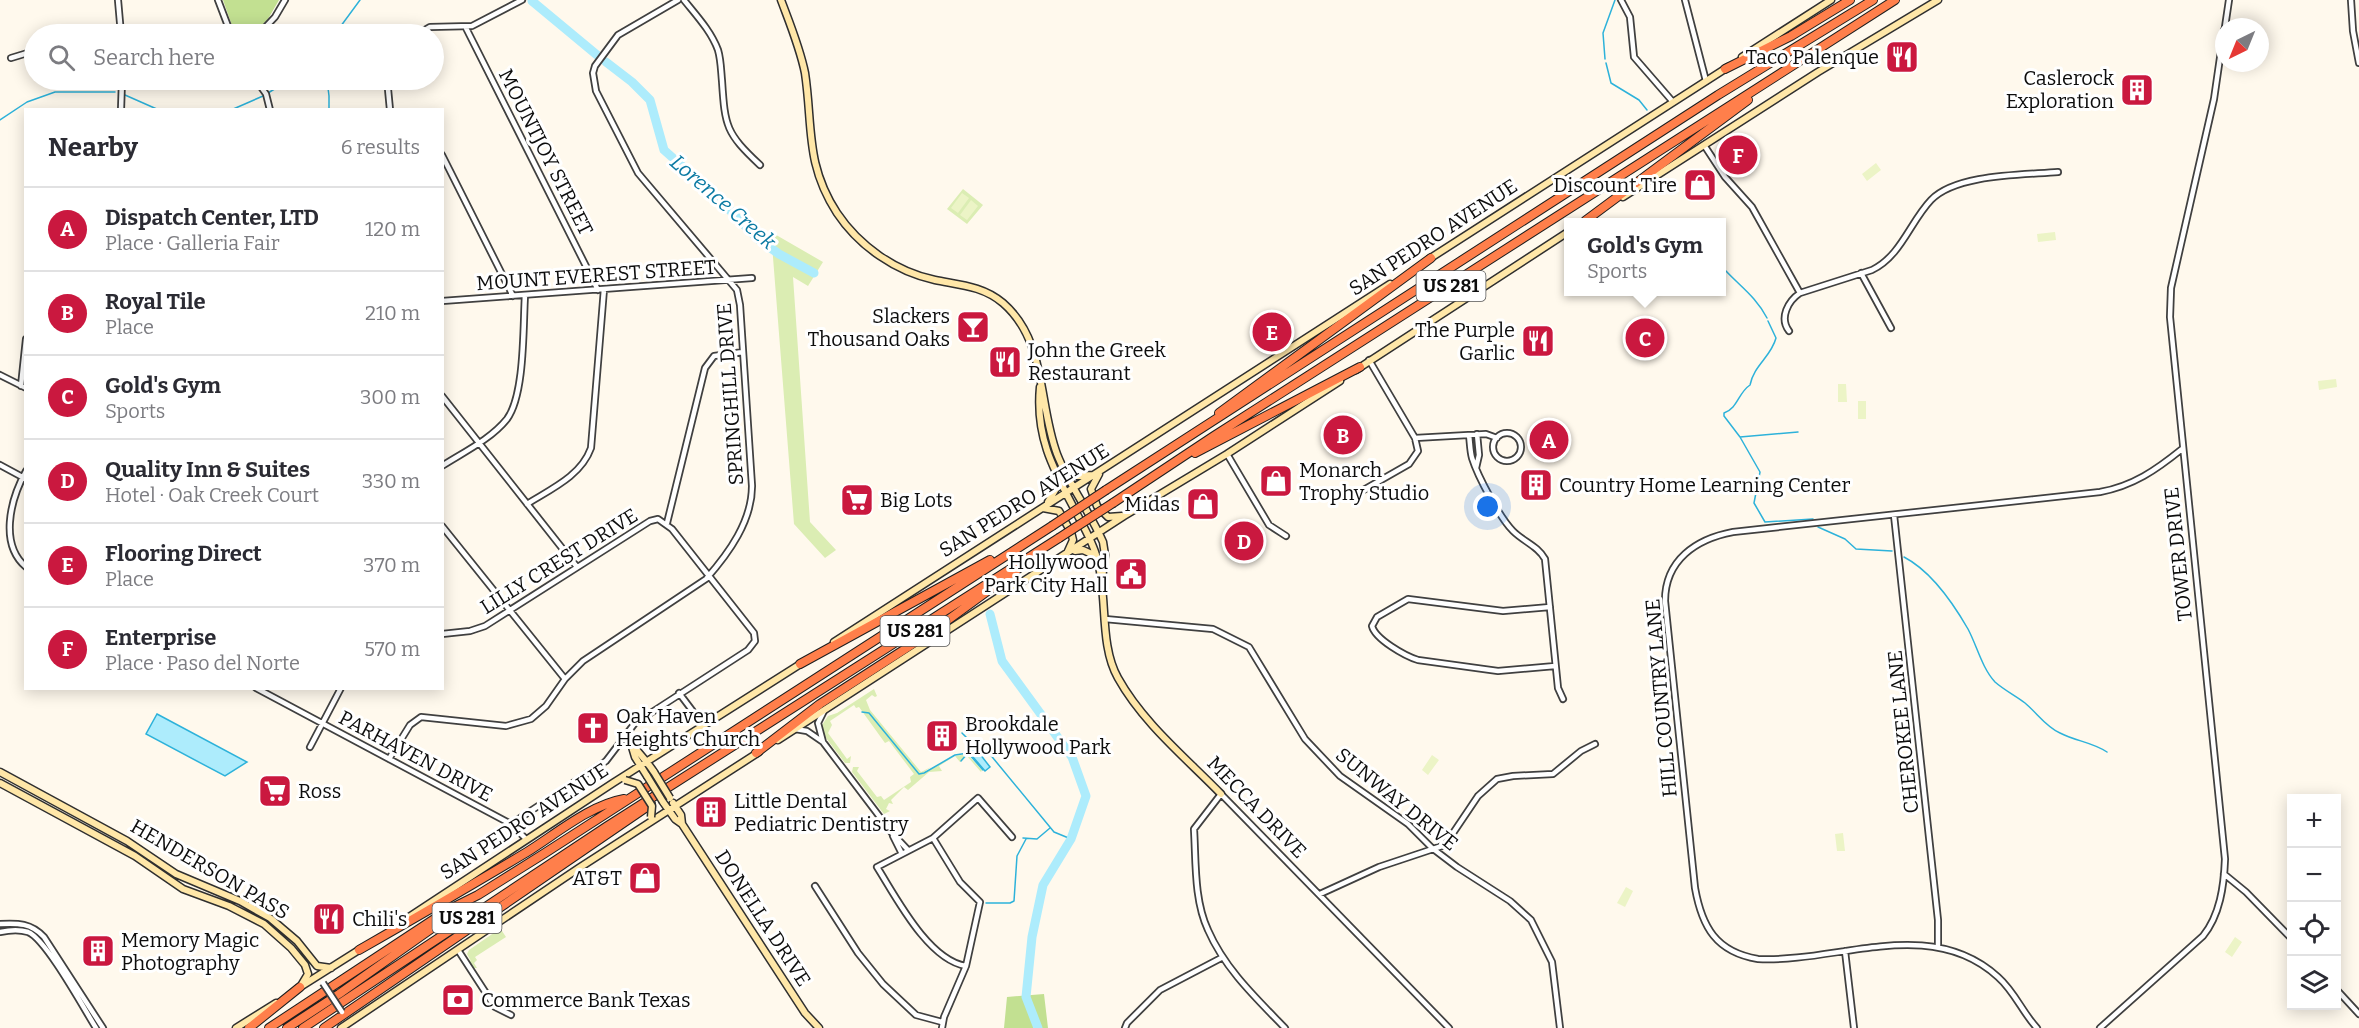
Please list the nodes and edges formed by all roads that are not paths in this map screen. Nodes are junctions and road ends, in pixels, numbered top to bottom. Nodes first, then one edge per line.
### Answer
1 (118, 0) edge
2 (218, 0) edge
3 (285, 0) edge
4 (522, 0) edge
5 (678, 0) edge
6 (684, 0) edge
7 (781, 0) edge
8 (1621, 0) edge
9 (1685, 0) edge
10 (1850, 0) edge
11 (1873, 0) edge
12 (1895, 0) edge
13 (1938, 0) edge
14 (2229, 0) edge
15 (2351, 0) edge
16 (1826, 1) edge
17 (2226, 18) edge
18 (120, 24) edge
19 (227, 24) edge
20 (269, 24) edge
21 (444, 27) edge
22 (466, 28) junction
23 (1824, 44) junction
24 (24, 54) edge
25 (11, 58) dead end
26 (2359, 63) edge
27 (1725, 69) junction
28 (2218, 72) edge
29 (1706, 81) junction
30 (122, 90) edge
31 (263, 90) edge
32 (388, 90) edge
33 (1673, 102) junction
34 (121, 108) edge
35 (270, 108) edge
36 (390, 108) edge
37 (1704, 145) junction
38 (444, 159) edge
39 (760, 165) dead end
40 (2058, 172) dead end
41 (1589, 218) edge
42 (1590, 218) edge
43 (1564, 235) edge
44 (1431, 258) junction
45 (1861, 273) junction
46 (752, 278) dead end
47 (730, 280) junction
48 (601, 289) junction
49 (1800, 292) junction
50 (525, 295) junction
51 (513, 296) junction
52 (444, 301) edge
53 (1891, 328) dead end
54 (1789, 331) dead end
55 (743, 352) junction
56 (1370, 360) junction
57 (1360, 367) junction
58 (24, 371) edge
59 (0, 375) edge
60 (1041, 381) junction
61 (23, 387) edge
62 (444, 398) edge
63 (1477, 434) junction
64 (1192, 435) junction
65 (1469, 435) junction
66 (1415, 438) junction
67 (1497, 438) junction
68 (479, 442) junction
69 (2182, 449) junction
70 (1227, 454) junction
71 (1172, 464) junction
72 (0, 465) edge
73 (444, 465) edge
74 (1063, 468) junction
75 (1476, 468) junction
76 (1099, 472) junction
77 (1056, 473) junction
78 (24, 478) edge
79 (1074, 488) junction
80 (1360, 492) dead end
81 (1066, 493) junction
82 (527, 504) junction
83 (1041, 508) junction
84 (1129, 513) junction
85 (1894, 515) junction
86 (667, 523) junction
87 (1052, 526) junction
88 (444, 529) edge
89 (3, 530) dead end
90 (1099, 533) junction
91 (1286, 536) dead end
92 (1090, 538) junction
93 (1047, 546) junction
94 (6, 550) dead end
95 (1071, 551) junction
96 (1064, 556) junction
97 (1097, 557) junction
98 (24, 566) edge
99 (577, 567) junction
100 (709, 575) junction
101 (1102, 579) junction
102 (1550, 607) junction
103 (510, 612) junction
104 (1106, 619) junction
105 (444, 634) edge
106 (800, 664) junction
107 (1556, 666) junction
108 (565, 679) junction
109 (260, 690) edge
110 (339, 690) edge
111 (680, 693) junction
112 (1563, 699) dead end
113 (824, 711) junction
114 (323, 724) junction
115 (704, 726) junction
116 (795, 729) junction
117 (625, 736) junction
118 (823, 742) junction
119 (1595, 744) dead end
120 (632, 746) junction
121 (310, 747) dead end
122 (756, 753) junction
123 (389, 759) junction
124 (647, 762) junction
125 (640, 766) junction
126 (0, 772) edge
127 (693, 773) junction
128 (650, 774) junction
129 (0, 783) edge
130 (613, 783) junction
131 (1221, 794) junction
132 (628, 798) junction
133 (675, 806) junction
134 (668, 810) junction
135 (77, 815) junction
136 (73, 824) junction
137 (512, 824) junction
138 (682, 824) junction
139 (640, 829) junction
140 (892, 833) junction
141 (1012, 837) dead end
142 (933, 838) junction
143 (526, 839) junction
144 (1432, 848) junction
145 (908, 850) junction
146 (902, 854) junction
147 (2224, 874) junction
148 (815, 886) dead end
149 (1320, 894) junction
150 (478, 895) junction
151 (250, 906) junction
152 (246, 914) junction
153 (0, 924) edge
154 (0, 932) edge
155 (2287, 934) edge
156 (1938, 947) junction
157 (359, 950) junction
158 (458, 950) junction
159 (1845, 951) junction
160 (1223, 957) junction
161 (966, 966) junction
162 (331, 968) junction
163 (319, 976) junction
164 (300, 987) junction
165 (2341, 993) edge
166 (2357, 1007) edge
167 (342, 1012) dead end
168 (2359, 1014) edge
169 (511, 1015) dead end
170 (942, 1025) edge
171 (96, 1028) edge
172 (103, 1028) edge
173 (236, 1028) edge
174 (249, 1028) edge
175 (269, 1028) edge
176 (287, 1028) edge
177 (303, 1028) edge
178 (324, 1028) edge
179 (342, 1028) edge
180 (819, 1028) edge
181 (1125, 1028) edge
182 (1285, 1028) edge
183 (1449, 1028) edge
184 (1560, 1028) edge
185 (1854, 1028) edge
186 (2035, 1028) edge
187 (2100, 1028) edge

1 - 18 street
2 - 19 street
3 - 20 street
4 - 22 street
5 - 47 street, SPRINGHILL DRIVE
6 - 39 street
7 - 60 main road
8 - 33 street
9 - 29 street
10 - 27 highway
11 - 64 highway, US 281
12 - 23 highway, US 281
13 - 37 main road
14 - 17 street, TOWER DRIVE
15 - 26 street
16 - 27 main road, SAN PEDRO AVENUE
21 - 22 street
22 - 48 street, MOUNTJOY STREET
23 - 41 highway
23 - 71 highway, US 281
24 - 25 street
27 - 29 main road, SAN PEDRO AVENUE
28 - 69 street, TOWER DRIVE
29 - 33 main road, SAN PEDRO AVENUE
30 - 34 street
31 - 35 street
32 - 36 street
33 - 44 main road, SAN PEDRO AVENUE
37 - 42 main road
37 - 49 street
38 - 51 street
40 - 45 street
43 - 56 main road
44 - 64 highway
44 - 76 main road, SAN PEDRO AVENUE
45 - 49 street
45 - 53 street
46 - 47 street, MOUNT EVEREST STREET
47 - 48 street, MOUNT EVEREST STREET
47 - 55 street, SPRINGHILL DRIVE
48 - 50 street, MOUNT EVEREST STREET
48 - 82 street
49 - 54 street
50 - 51 street, MOUNT EVEREST STREET
50 - 68 street
51 - 52 street, MOUNT EVEREST STREET
55 - 86 street, LILLY CREST DRIVE
55 - 100 street, SPRINGHILL DRIVE
56 - 57 main road
56 - 66 street
57 - 70 main road
57 - 71 highway
58 - 61 street
59 - 61 street
60 - 74 main road
60 - 77 main road, MECCA DRIVE
62 - 68 street
63 - 65 street
63 - 67 street
63 - 75 street
64 - 87 highway, US 281, bridge
65 - 66 street
65 - 75 street
66 - 80 street
67 - 67 street
68 - 73 street
68 - 82 street
69 - 85 street, HILL COUNTRY LANE
69 - 147 street, TOWER DRIVE
70 - 84 main road
70 - 91 street
71 - 93 highway, US 281, bridge
72 - 78 street
74 - 76 main road
74 - 79 main road
75 - 102 street
76 - 79 main road, SAN PEDRO AVENUE
76 - 84 main road
77 - 81 main road, MECCA DRIVE
77 - 83 main road
78 - 89 street
79 - 81 main road, SAN PEDRO AVENUE
79 - 90 main road
81 - 83 main road, SAN PEDRO AVENUE
81 - 92 main road, MECCA DRIVE
82 - 99 street
83 - 96 main road
83 - 106 main road, SAN PEDRO AVENUE
84 - 90 main road
85 - 156 street, CHEROKEE LANE
85 - 159 street, HILL COUNTRY LANE
86 - 99 street, LILLY CREST DRIVE
86 - 100 street
87 - 106 highway
87 - 132 highway, US 281
88 - 103 street
90 - 92 main road
90 - 101 main road, MECCA DRIVE
92 - 95 main road
92 - 97 main road, MECCA DRIVE
93 - 122 highway
93 - 127 highway, US 281
94 - 98 street
95 - 96 main road
95 - 97 main road
96 - 113 main road
97 - 101 main road, MECCA DRIVE
99 - 103 street, LILLY CREST DRIVE
100 - 108 street, SPRINGHILL DRIVE
100 - 111 street
101 - 104 main road, MECCA DRIVE
102 - 107 street
102 - 107 street
103 - 105 street, LILLY CREST DRIVE
103 - 108 street
104 - 131 main road, MECCA DRIVE
104 - 144 street, SUNWAY DRIVE
106 - 115 main road, SAN PEDRO AVENUE
107 - 112 street
108 - 123 street, SPRINGHILL DRIVE
109 - 114 street, PARHAVEN DRIVE
110 - 114 street
111 - 115 street
111 - 117 street
113 - 116 main road
113 - 118 street
114 - 121 street
114 - 123 street, PARHAVEN DRIVE
115 - 124 main road, SAN PEDRO AVENUE
116 - 118 street
116 - 122 main road
117 - 120 main road, DONELLA DRIVE
117 - 137 street
118 - 140 street
119 - 144 street
120 - 124 main road, DONELLA DRIVE
120 - 125 main road, DONELLA DRIVE
122 - 133 main road
123 - 137 street, PARHAVEN DRIVE
124 - 125 main road, SAN PEDRO AVENUE
124 - 128 main road, DONELLA DRIVE
125 - 128 main road, DONELLA DRIVE
125 - 130 main road, SAN PEDRO AVENUE
126 - 135 main road, HENDERSON PASS
127 - 177 highway, US 281
127 - 178 highway
128 - 133 main road, DONELLA DRIVE, bridge
128 - 134 main road, DONELLA DRIVE, bridge
129 - 136 main road, HENDERSON PASS
130 - 139 main road, bridge
130 - 143 main road, SAN PEDRO AVENUE
131 - 149 street, MECCA DRIVE
131 - 160 street
132 - 150 highway, US 281
132 - 157 highway
133 - 134 main road
133 - 138 main road, DONELLA DRIVE
134 - 138 main road, DONELLA DRIVE
134 - 139 main road
135 - 136 main road
135 - 151 main road, HENDERSON PASS
136 - 152 main road, HENDERSON PASS
137 - 143 street, PARHAVEN DRIVE
138 - 180 main road, DONELLA DRIVE
139 - 158 main road
140 - 145 street
140 - 146 street
141 - 142 street
142 - 145 street
142 - 161 street
143 - 157 main road, SAN PEDRO AVENUE
144 - 149 street
144 - 184 street, SUNWAY DRIVE
145 - 146 street
146 - 161 street
147 - 155 street
147 - 187 street, TOWER DRIVE
148 - 170 street
149 - 183 street, MECCA DRIVE
150 - 175 highway, US 281
150 - 176 highway
151 - 152 main road
151 - 162 main road, HENDERSON PASS
152 - 164 main road, HENDERSON PASS
153 - 172 street
154 - 171 street
156 - 159 street, HILL COUNTRY LANE
156 - 186 street, HILL COUNTRY LANE
157 - 162 main road, SAN PEDRO AVENUE
158 - 169 street
158 - 179 main road
159 - 185 street
160 - 181 street
160 - 182 street
161 - 170 street
162 - 163 main road, SAN PEDRO AVENUE
163 - 164 main road, SAN PEDRO AVENUE
163 - 167 street, bridge
164 - 173 main road, SAN PEDRO AVENUE
164 - 174 highway
165 - 166 street
166 - 168 street

